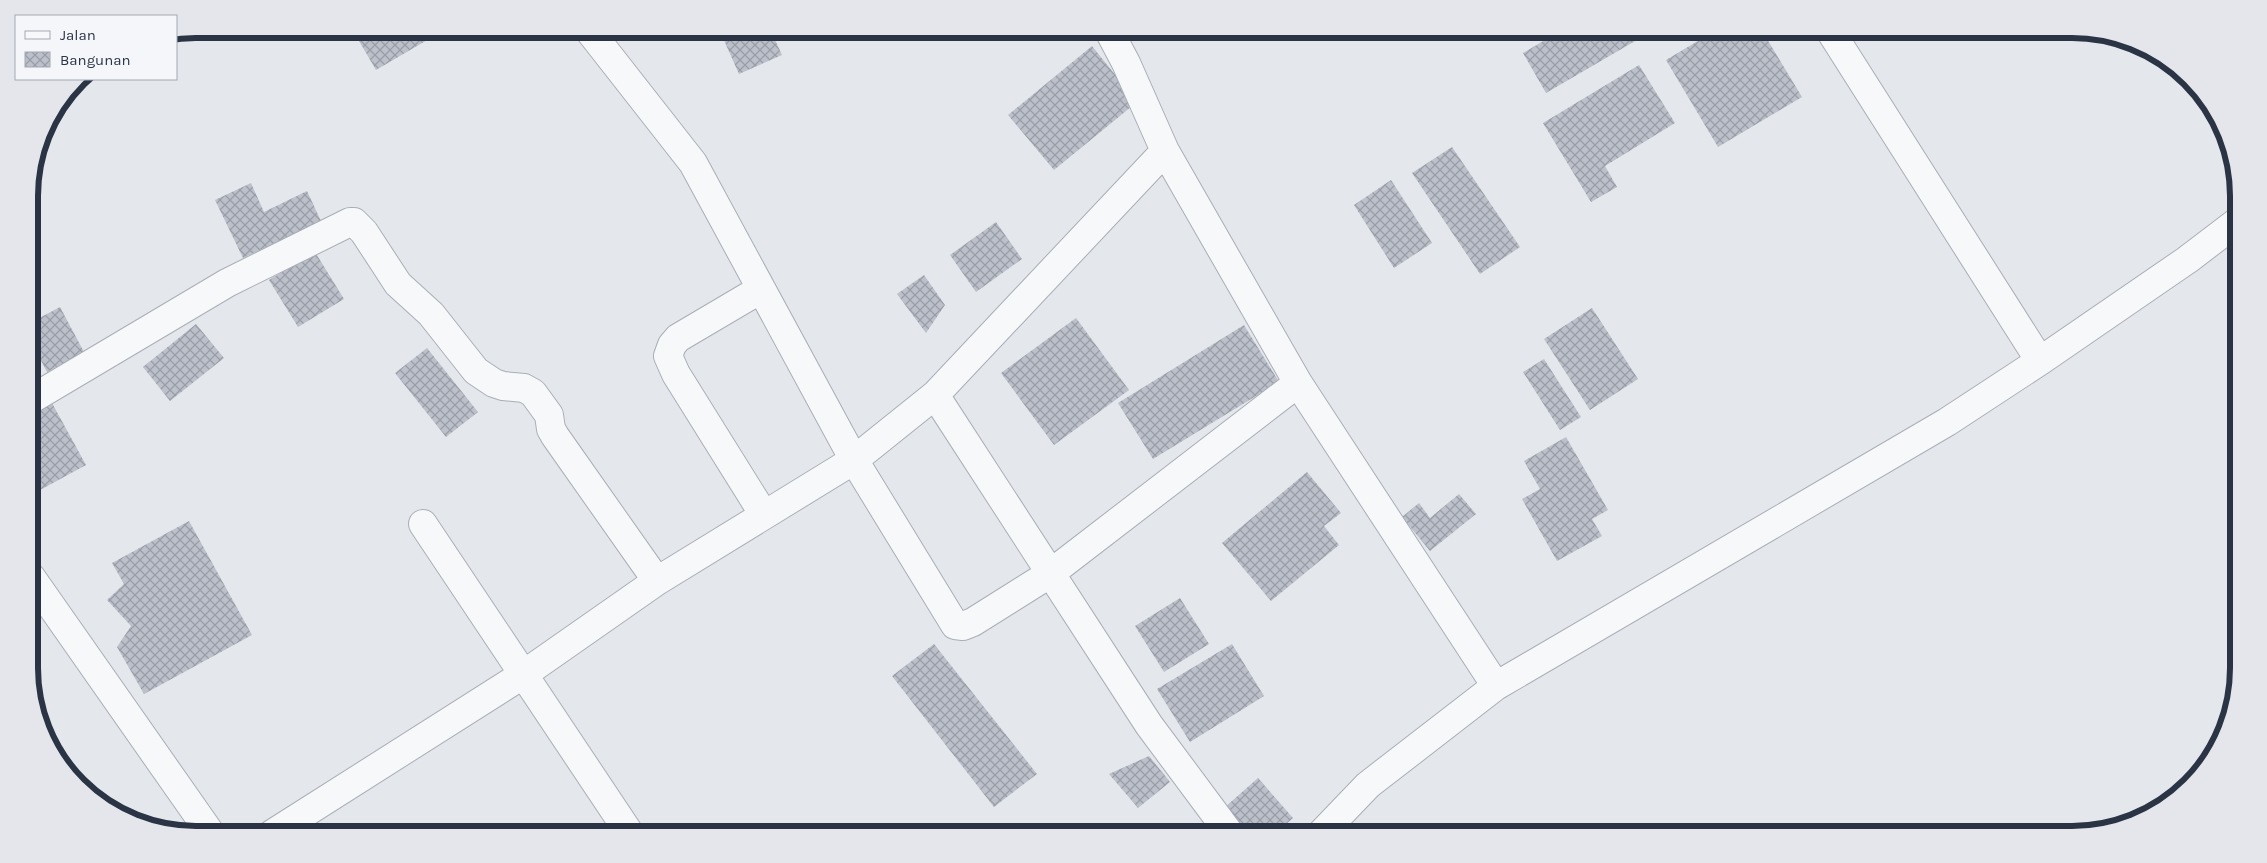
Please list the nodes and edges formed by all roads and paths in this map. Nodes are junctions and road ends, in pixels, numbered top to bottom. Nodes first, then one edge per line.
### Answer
1 (594, 37) edge
2 (1112, 37) edge
3 (1834, 37) edge
4 (1165, 151) junction
5 (2230, 227) edge
6 (761, 289) junction
7 (2040, 361) junction
8 (1298, 383) junction
9 (935, 395) junction
10 (38, 396) edge
11 (854, 460) junction
12 (764, 515) junction
13 (423, 524) dead end
14 (1051, 573) junction
15 (657, 581) junction
16 (37, 586) edge
17 (524, 674) junction
18 (1496, 686) junction
19 (1224, 825) edge
20 (1329, 825) edge
21 (205, 826) edge
22 (285, 826) edge
23 (625, 826) edge

1 - 6 street
2 - 4 street
3 - 7 street
4 - 8 street
4 - 9 street
5 - 7 street
6 - 11 street
6 - 12 street
7 - 18 street
8 - 14 street
8 - 18 street
9 - 11 street
9 - 14 street
10 - 15 street
11 - 12 street
11 - 14 street
12 - 15 street
13 - 17 street
14 - 19 street
15 - 17 street
16 - 21 street
17 - 22 street
17 - 23 street
18 - 20 street

